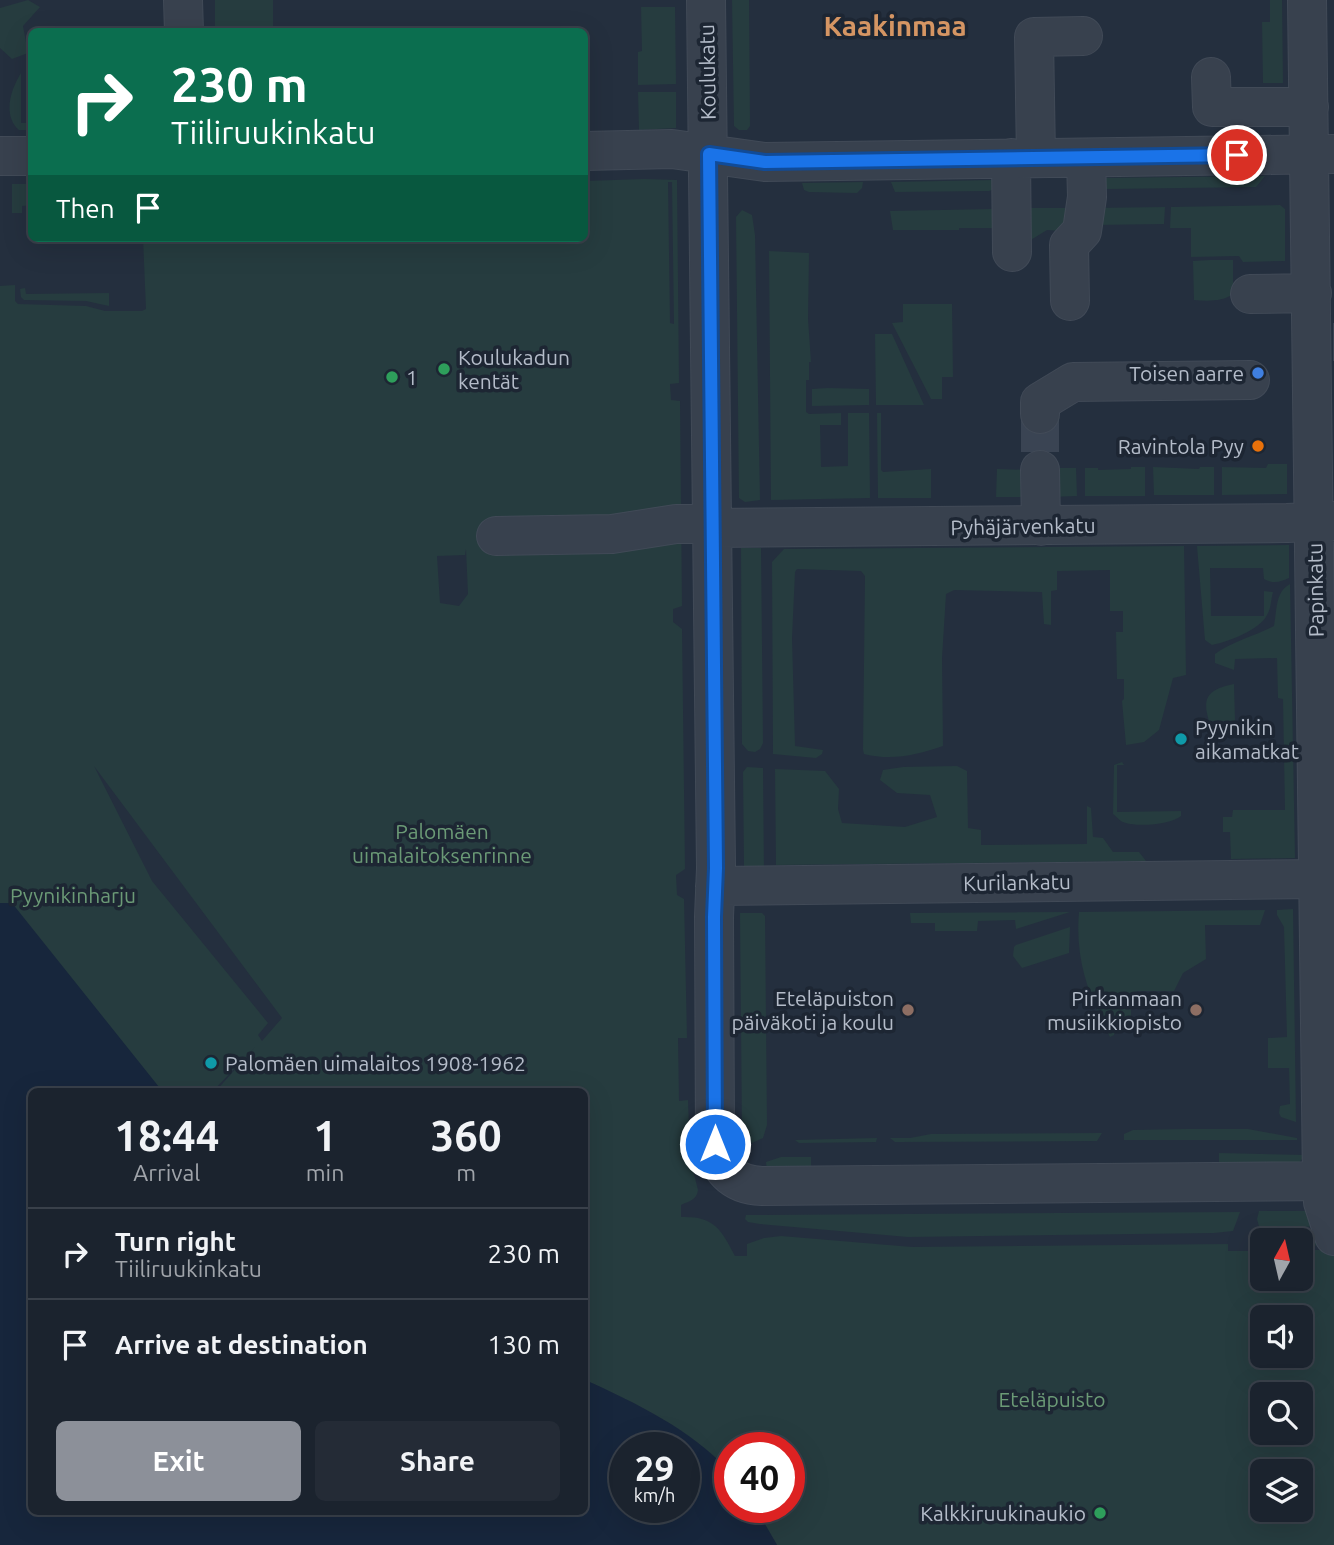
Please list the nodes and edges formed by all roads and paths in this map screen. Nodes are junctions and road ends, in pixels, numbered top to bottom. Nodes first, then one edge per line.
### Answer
1 (183, 0) edge
2 (706, 0) edge
3 (1307, 0) edge
4 (184, 28) edge
5 (1083, 36) dead end
6 (1211, 77) dead end
7 (1309, 107) junction
8 (588, 150) edge
9 (709, 154) junction
10 (1322, 154) edge
11 (0, 156) edge
12 (28, 156) edge
13 (1023, 158) junction
14 (1086, 158) junction
15 (1012, 252) dead end
16 (1312, 293) junction
17 (1250, 294) dead end
18 (1070, 301) dead end
19 (1323, 348) edge
20 (1250, 380) dead end
21 (1040, 414) tunnel mouth
22 (1040, 470) tunnel mouth
23 (1324, 521) edge
24 (1041, 526) junction
25 (712, 528) junction
26 (496, 536) dead end
27 (1318, 879) junction
28 (715, 886) junction
29 (1328, 1181) edge
30 (1334, 1236) edge

1 - 4 street
2 - 9 street, Koulukatu
3 - 7 street, Papinkatu
5 - 13 street
6 - 7 street
7 - 10 street, Papinkatu
8 - 9 street
9 - 13 street
9 - 25 street, Koulukatu
10 - 14 street
10 - 16 street, Papinkatu
11 - 12 street
13 - 14 street
13 - 15 street
14 - 18 street
16 - 17 street
16 - 19 street, Papinkatu
19 - 23 street, Papinkatu
20 - 21 street
22 - 24 street
23 - 24 street, Pyhäjärvenkatu
23 - 27 street, Papinkatu
24 - 25 street, Pyhäjärvenkatu
25 - 26 street, Pyhäjärvenkatu
25 - 28 street, Koulukatu
27 - 28 street, Kurilankatu
27 - 29 street, Papinkatu
28 - 29 street, Koulukatu
29 - 30 street, Papinkatu

